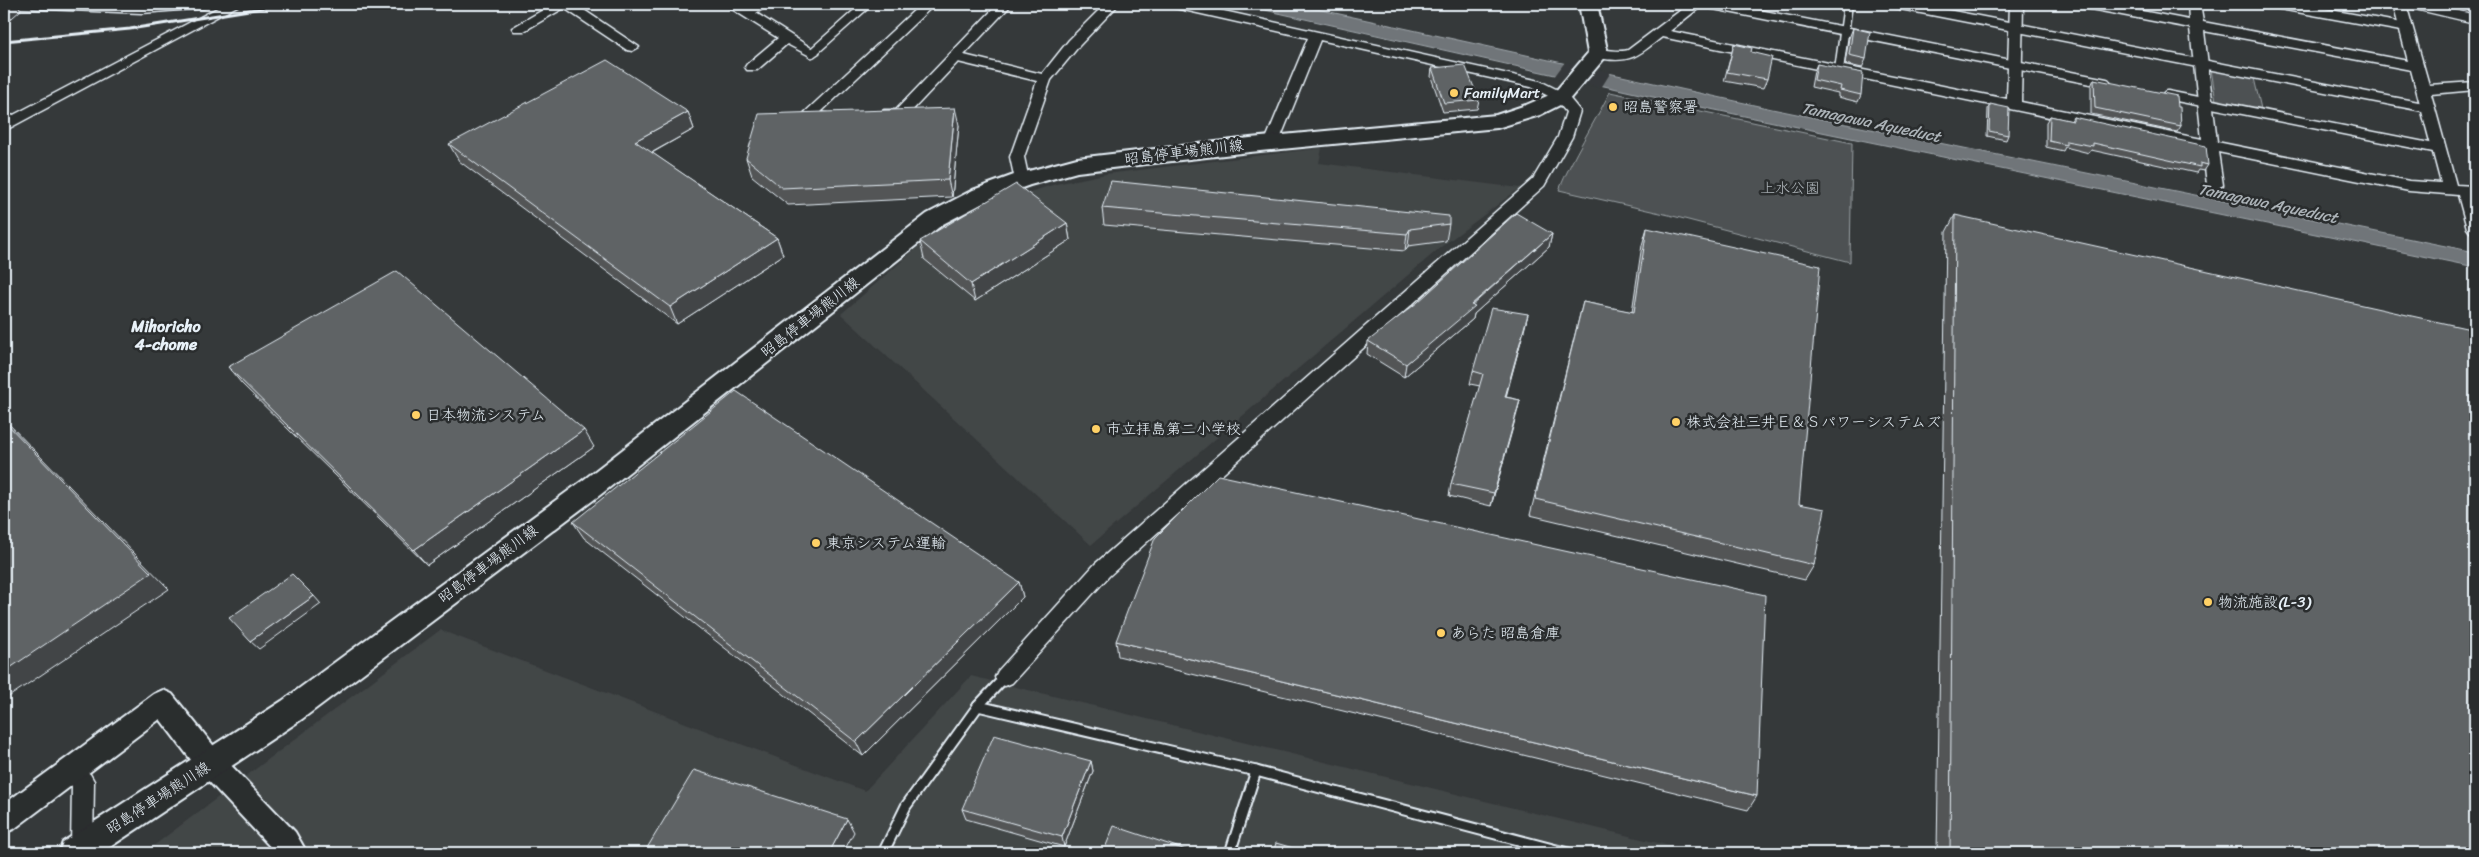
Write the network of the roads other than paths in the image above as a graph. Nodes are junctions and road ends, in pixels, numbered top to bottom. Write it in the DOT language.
graph roads {
  1 [pos="21,4"];
  2 [pos="204,4"];
  3 [pos="234,4"];
  4 [pos="564,4"];
  5 [pos="730,4"];
  6 [pos="764,4"];
  7 [pos="867,4"];
  8 [pos="928,4"];
  9 [pos="1005,4"];
  10 [pos="1112,4"];
  11 [pos="1175,4"];
  12 [pos="1588,4"];
  13 [pos="1696,4"];
  14 [pos="1709,4"];
  15 [pos="1848,4"];
  16 [pos="1896,4"];
  17 [pos="2017,4"];
  18 [pos="2085,4"];
  19 [pos="2194,4"];
  20 [pos="2275,4"];
  21 [pos="2400,4"];
  22 [pos="2411,4"];
  23 [pos="746,13"];
  24 [pos="2475,19"];
  25 [pos="2196,25"];
  26 [pos="2016,27"];
  27 [pos="519,28"];
  28 [pos="2407,28"];
  29 [pos="1843,30"];
  30 [pos="1660,33"];
  31 [pos="787,37"];
  32 [pos="1315,37"];
  33 [pos="632,47"];
  34 [pos="812,53"];
  35 [pos="953,57"];
  36 [pos="1593,60"];
  37 [pos="2201,63"];
  38 [pos="2015,65"];
  39 [pos="752,67"];
  40 [pos="2417,67"];
  41 [pos="1839,70"];
  42 [pos="1046,79"];
  43 [pos="2110,84"];
  44 [pos="2475,86"];
  45 [pos="2423,90"];
  46 [pos="1567,91"];
  47 [pos="2158,93"];
  48 [pos="2205,102"];
  49 [pos="2014,106"];
  50 [pos="2428,108"];
  51 [pos="872,115"];
  52 [pos="836,116"];
  53 [pos="4,126"];
  54 [pos="1271,144"];
  55 [pos="2210,146"];
  56 [pos="2439,149"];
  57 [pos="1022,180"];
  58 [pos="2215,186"];
  59 [pos="2463,191"];
  60 [pos="2475,228"];
  61 [pos="1005,677"];
  62 [pos="978,706"];
  63 [pos="211,764"];
  64 [pos="71,771"];
  65 [pos="1256,771"];
  66 [pos="4,820"];
  67 [pos="82,851"];
  68 [pos="293,853"];
  69 [pos="883,853"];
  70 [pos="1230,853"];
  71 [pos="1568,853"];
  1 -- 2 [label="street"];
  3 -- 53 [label="street"];
  4 -- 27 [label="street"];
  4 -- 33 [label="street"];
  5 -- 23 [label="street"];
  6 -- 23 [label="street"];
  7 -- 34 [label="lane"];
  8 -- 52 [label="street"];
  9 -- 35 [label="street"];
  10 -- 42 [label="street"];
  11 -- 32 [label="street"];
  12 -- 36 [label="main road"];
  13 -- 30 [label="street"];
  14 -- 29 [label="lane"];
  15 -- 29 [label="lane"];
  16 -- 26 [label="lane"];
  17 -- 26 [label="street"];
  18 -- 25 [label="street"];
  19 -- 25 [label="street"];
  20 -- 28 [label="lane"];
  21 -- 28 [label="street"];
  22 -- 24 [label="lane"];
  23 -- 31 [label="street"];
  25 -- 37 [label="street"];
  25 -- 40 [label="street"];
  26 -- 37 [label="lane"];
  26 -- 38 [label="street"];
  28 -- 40 [label="street"];
  29 -- 38 [label="lane"];
  29 -- 41 [label="lane"];
  30 -- 36 [label="street"];
  30 -- 41 [label="street"];
  31 -- 34 [label="street"];
  31 -- 39 [label="street"];
  32 -- 46 [label="street"];
  32 -- 54 [label="street"];
  35 -- 42 [label="street"];
  35 -- 51 [label="street"];
  36 -- 46 [label="main road, 昭島停車場熊川線"];
  37 -- 48 [label="street"];
  37 -- 50 [label="lane"];
  38 -- 43 [label="lane"];
  38 -- 49 [label="street"];
  40 -- 45 [label="street"];
  41 -- 49 [label="street"];
  42 -- 57 [label="street"];
  44 -- 45 [label="street"];
  45 -- 50 [label="street"];
  46 -- 54 [label="main road, 昭島停車場熊川線"];
  46 -- 61 [label="street"];
  47 -- 48 [label="lane"];
  48 -- 55 [label="street"];
  48 -- 56 [label="lane"];
  49 -- 55 [label="street"];
  50 -- 56 [label="street"];
  54 -- 57 [label="main road, 昭島停車場熊川線"];
  55 -- 58 [label="street"];
  55 -- 59 [label="street"];
  56 -- 59 [label="street"];
  57 -- 63 [label="main road, 昭島停車場熊川線"];
  59 -- 60 [label="street"];
  61 -- 62 [label="lane"];
  62 -- 65 [label="lane"];
  62 -- 69 [label="lane"];
  63 -- 64 [label="street"];
  63 -- 67 [label="main road, 昭島停車場熊川線"];
  63 -- 68 [label="street"];
  64 -- 66 [label="street"];
  64 -- 67 [label="street"];
  65 -- 70 [label="lane"];
  65 -- 71 [label="lane"];
}
